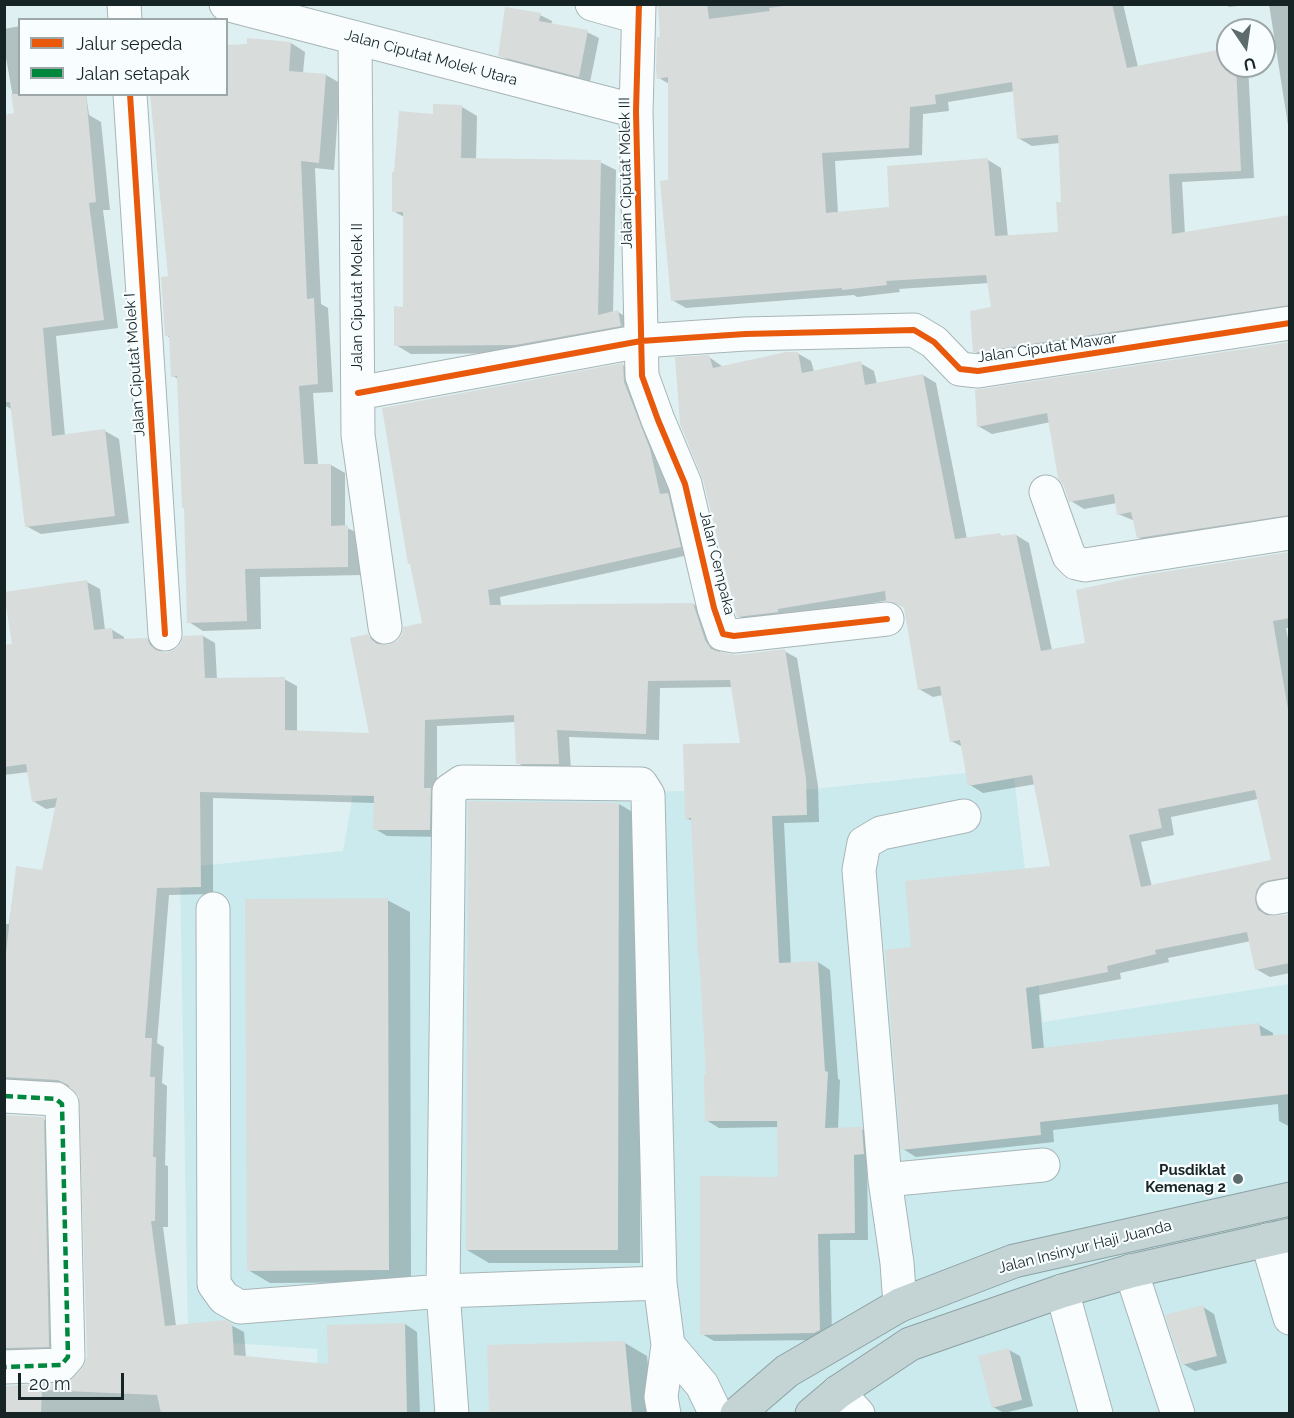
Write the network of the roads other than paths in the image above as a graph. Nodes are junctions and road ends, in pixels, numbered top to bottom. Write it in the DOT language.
graph roads {
  1 [pos="226,4"];
  2 [pos="592,4"];
  3 [pos="639,11"];
  4 [pos="355,38"];
  5 [pos="130,96"];
  6 [pos="636,111"];
  7 [pos="1290,323"];
  8 [pos="641,341"];
  9 [pos="357,393"];
  10 [pos="1046,492"];
  11 [pos="1290,533"];
  12 [pos="887,620"];
  13 [pos="385,627"];
  14 [pos="165,634"];
  15 [pos="964,816"];
  16 [pos="213,909"];
  17 [pos="4,1096"];
  18 [pos="1043,1165"];
  19 [pos="885,1180"];
  20 [pos="1290,1199"];
  21 [pos="1278,1238"];
  22 [pos="1131,1271"];
  23 [pos="660,1283"];
  24 [pos="443,1291"];
  25 [pos="1062,1291"];
  26 [pos="900,1305"];
  27 [pos="1290,1318"];
  28 [pos="668,1345"];
  29 [pos="4,1367"];
  30 [pos="848,1403"];
  31 [pos="452,1413"];
  32 [pos="664,1413"];
  33 [pos="716,1413"];
  34 [pos="737,1413"];
  35 [pos="812,1413"];
  36 [pos="1096,1413"];
  37 [pos="1178,1413"];
  1 -- 4 [label="street, Jalan Ciputat Molek Utara"];
  2 -- 3 [label="street"];
  3 -- 6 [label="street, Jalan Ciputat Molek III"];
  4 -- 6 [label="street, Jalan Ciputat Molek Utara"];
  4 -- 9 [label="street, Jalan Ciputat Molek II"];
  5 -- 14 [label="street, Jalan Ciputat Molek I"];
  6 -- 8 [label="street, Jalan Ciputat Molek III"];
  7 -- 8 [label="street, Jalan Ciputat Mawar"];
  8 -- 9 [label="street, Jalan Ciputat Mawar"];
  8 -- 12 [label="street, Jalan Cempaka"];
  9 -- 13 [label="street, Jalan Ciputat Molek II"];
  10 -- 11 [label="street"];
  15 -- 19 [label="street"];
  16 -- 24 [label="street"];
  17 -- 29 [label="street"];
  18 -- 19 [label="street"];
  19 -- 26 [label="street"];
  20 -- 26 [label="highway, Jalan Insinyur Haji Juanda"];
  21 -- 22 [label="highway"];
  21 -- 27 [label="street"];
  22 -- 25 [label="highway"];
  22 -- 37 [label="street"];
  23 -- 24 [label="street"];
  23 -- 24 [label="street"];
  23 -- 28 [label="street"];
  24 -- 31 [label="street"];
  25 -- 30 [label="highway"];
  25 -- 36 [label="street"];
  26 -- 34 [label="highway, Jalan Insinyur Haji Juanda"];
  28 -- 32 [label="street"];
  28 -- 33 [label="street"];
  30 -- 35 [label="highway"];
}
